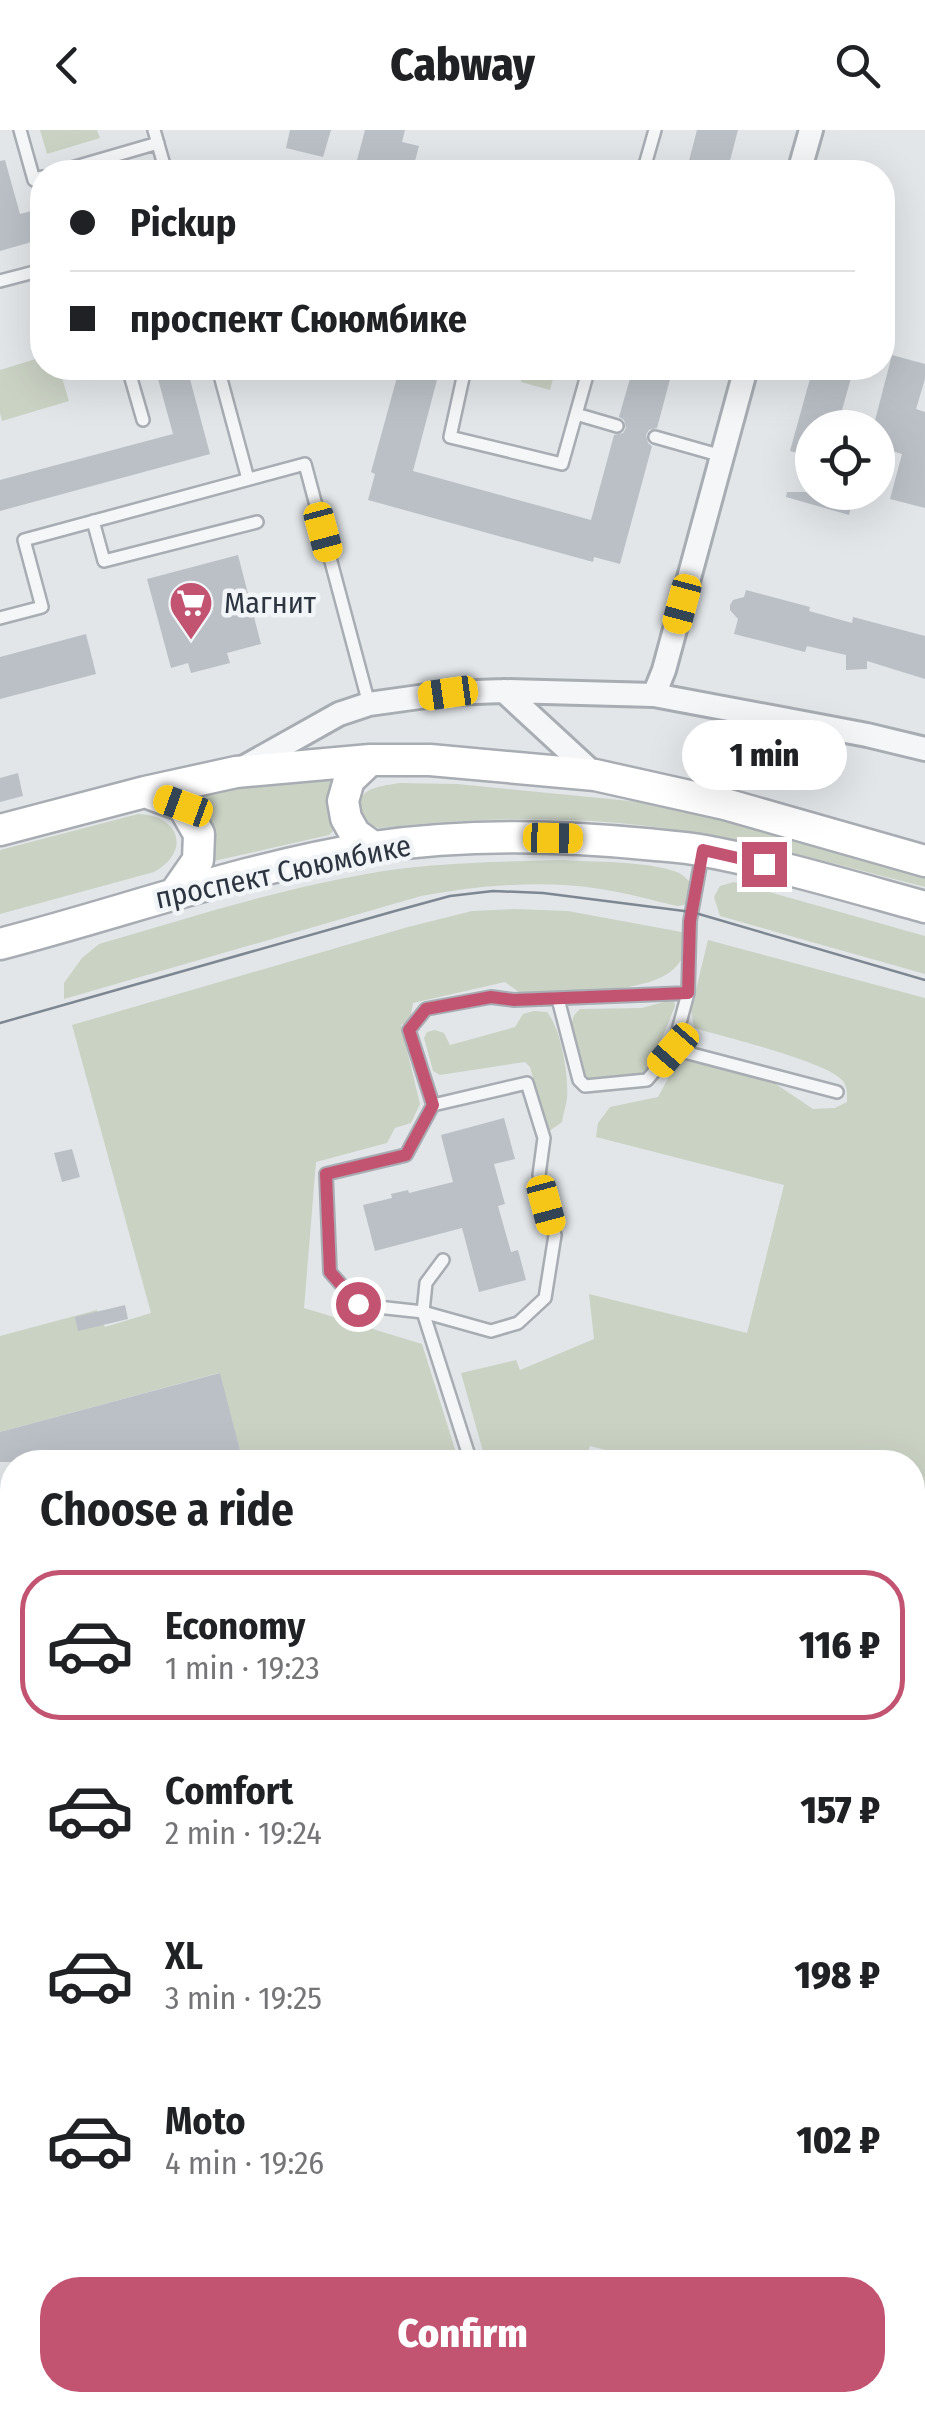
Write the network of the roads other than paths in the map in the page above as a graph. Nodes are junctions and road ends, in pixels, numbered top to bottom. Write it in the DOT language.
graph roads {
  1 [pos="20,130"];
  2 [pos="655,130"];
  3 [pos="810,130"];
  4 [pos="156,137"];
  5 [pos="92,160"];
  6 [pos="646,160"];
  7 [pos="802,160"];
  8 [pos="30,166"];
  9 [pos="30,273"];
  10 [pos="0,281"];
  11 [pos="131,380"];
  12 [pos="221,380"];
  13 [pos="463,380"];
  14 [pos="586,380"];
  15 [pos="743,380"];
  16 [pos="576,414"];
  17 [pos="142,420"];
  18 [pos="617,426"];
  19 [pos="654,436"];
  20 [pos="722,456"];
  21 [pos="248,479"];
  22 [pos="93,521"];
  23 [pos="256,522"];
  24 [pos="0,618"];
  25 [pos="504,691"];
  26 [pos="654,695"];
  27 [pos="369,704"];
  28 [pos="925,749"];
  29 [pos="370,760"];
  30 [pos="236,772"];
  31 [pos="595,775"];
  32 [pos="145,792"];
  33 [pos="0,830"];
  34 [pos="373,847"];
  35 [pos="703,850"];
  36 [pos="925,860"];
  37 [pos="175,893"];
  38 [pos="925,907"];
  39 [pos="0,944"];
  40 [pos="688,993"];
  41 [pos="558,998"];
  42 [pos="673,1050"];
  43 [pos="837,1092"];
  44 [pos="433,1105"];
  45 [pos="443,1260"];
  46 [pos="423,1312"];
  47 [pos="467,1450"];
  1 -- 8 [label="lane"];
  2 -- 6 [label="lane"];
  3 -- 7 [label="street"];
  4 -- 5 [label="lane"];
  9 -- 10 [label="lane"];
  11 -- 17 [label="lane"];
  12 -- 21 [label="lane"];
  13 -- 16 [label="lane"];
  14 -- 16 [label="lane"];
  15 -- 20 [label="street"];
  16 -- 18 [label="lane"];
  19 -- 20 [label="lane"];
  20 -- 26 [label="street"];
  21 -- 22 [label="lane"];
  21 -- 27 [label="lane"];
  22 -- 23 [label="lane"];
  22 -- 24 [label="lane"];
  25 -- 26 [label="street"];
  25 -- 27 [label="street"];
  25 -- 31 [label="street"];
  26 -- 28 [label="street"];
  27 -- 30 [label="street"];
  29 -- 30 [label="main road"];
  29 -- 31 [label="main road"];
  29 -- 34 [label="main road"];
  30 -- 32 [label="main road"];
  31 -- 36 [label="main road"];
  32 -- 33 [label="main road"];
  32 -- 37 [label="main road"];
  34 -- 35 [label="main road, проспект Сююмбике"];
  34 -- 37 [label="main road, проспект Сююмбике"];
  35 -- 38 [label="main road, проспект Сююмбике"];
  35 -- 40 [label="lane"];
  37 -- 39 [label="main road, проспект Сююмбике"];
  40 -- 41 [label="lane"];
  40 -- 42 [label="lane"];
  41 -- 42 [label="lane"];
  41 -- 44 [label="lane"];
  42 -- 43 [label="lane"];
  44 -- 46 [label="lane"];
  44 -- 46 [label="lane"];
  45 -- 46 [label="lane"];
  46 -- 47 [label="lane"];
}
